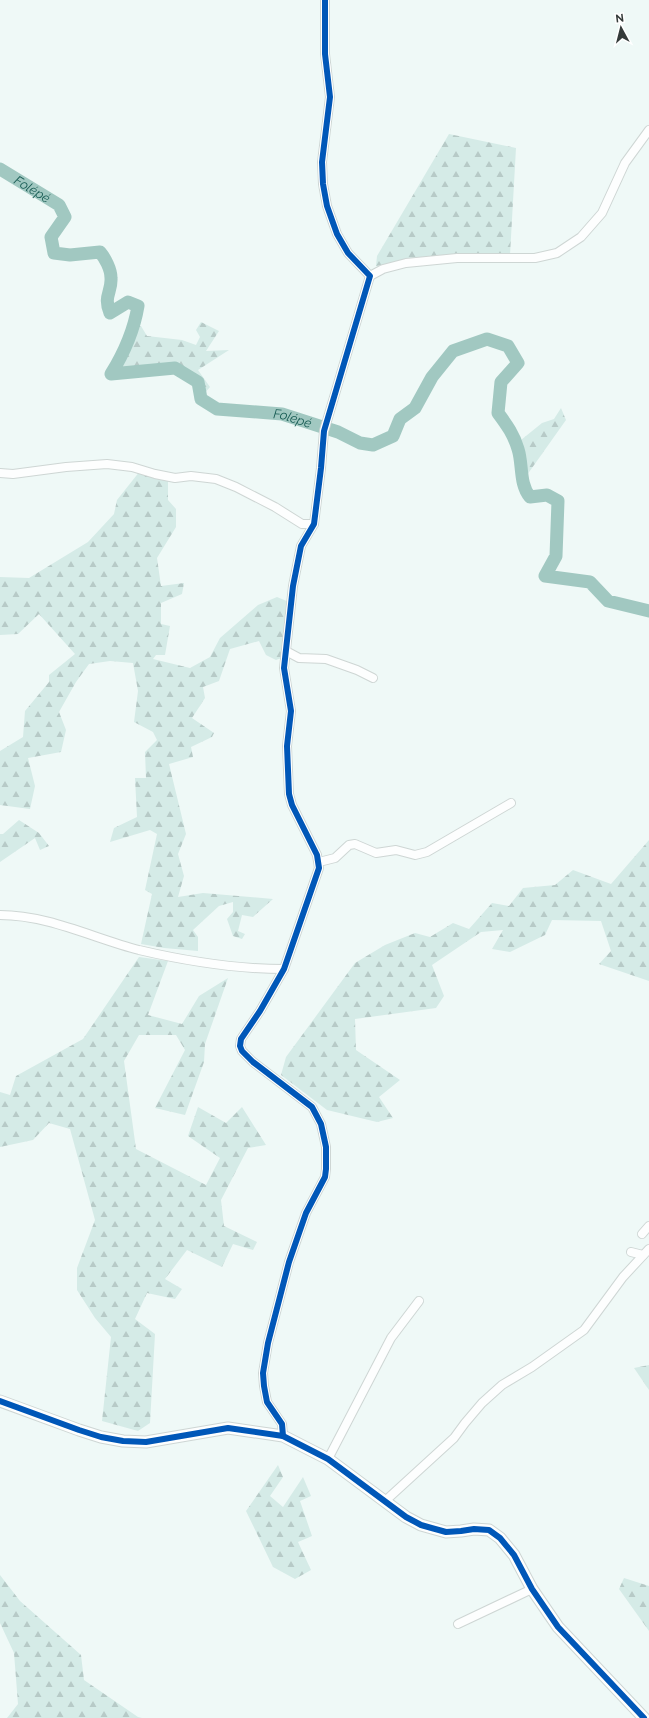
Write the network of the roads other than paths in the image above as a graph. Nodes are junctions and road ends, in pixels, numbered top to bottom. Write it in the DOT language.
graph roads {
  1 [pos="325,0"];
  2 [pos="649,130"];
  3 [pos="370,276"];
  4 [pos="0,473"];
  5 [pos="314,524"];
  6 [pos="286,651"];
  7 [pos="373,678"];
  8 [pos="511,803"];
  9 [pos="319,862"];
  10 [pos="0,915"];
  11 [pos="284,969"];
  12 [pos="649,1226"];
  13 [pos="642,1234"];
  14 [pos="631,1252"];
  15 [pos="646,1252"];
  16 [pos="419,1300"];
  17 [pos="0,1401"];
  18 [pos="283,1436"];
  19 [pos="328,1459"];
  20 [pos="384,1502"];
  21 [pos="532,1590"];
  22 [pos="458,1624"];
  23 [pos="644,1718"];
  1 -- 3 [label="street"];
  2 -- 3 [label="street"];
  3 -- 5 [label="street"];
  4 -- 5 [label="street"];
  5 -- 6 [label="street"];
  6 -- 7 [label="street"];
  6 -- 9 [label="street"];
  8 -- 9 [label="street"];
  9 -- 11 [label="street"];
  10 -- 11 [label="street"];
  11 -- 18 [label="street"];
  12 -- 13 [label="street"];
  14 -- 15 [label="street"];
  15 -- 20 [label="street"];
  16 -- 19 [label="street"];
  17 -- 18 [label="street"];
  18 -- 19 [label="street"];
  19 -- 20 [label="street"];
  20 -- 21 [label="street"];
  21 -- 22 [label="street"];
  21 -- 23 [label="street"];
}
